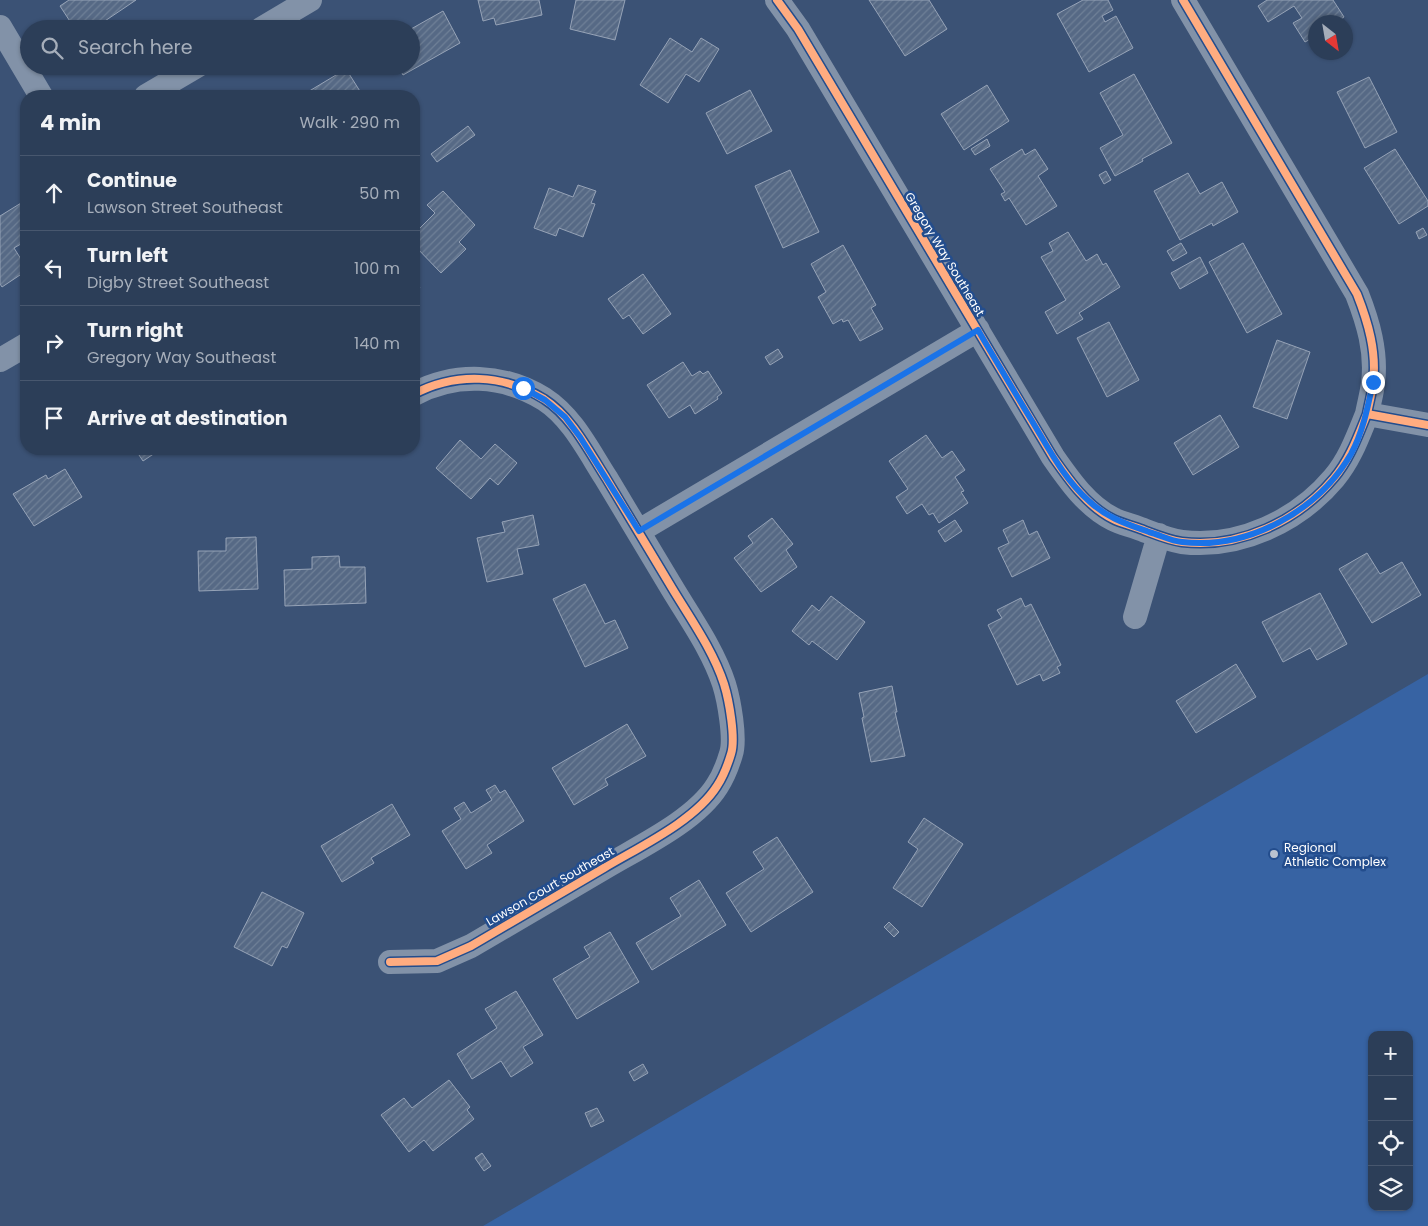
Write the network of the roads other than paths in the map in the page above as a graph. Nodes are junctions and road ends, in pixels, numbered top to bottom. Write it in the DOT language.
graph roads {
  1 [pos="310,0"];
  2 [pos="777,0"];
  3 [pos="1183,0"];
  4 [pos="276,20"];
  5 [pos="0,27"];
  6 [pos="20,61"];
  7 [pos="29,75"];
  8 [pos="182,75"];
  9 [pos="37,90"];
  10 [pos="156,90"];
  11 [pos="978,330"];
  12 [pos="20,348"];
  13 [pos="0,360"];
  14 [pos="420,392"];
  15 [pos="1367,414"];
  16 [pos="1428,425"];
  17 [pos="639,531"];
  18 [pos="1160,535"];
  19 [pos="1135,616"];
  20 [pos="390,962"];
  1 -- 4 [label="street"];
  2 -- 11 [label="street, Gregory Way Southeast"];
  3 -- 15 [label="street, Gregory Way Southeast"];
  5 -- 6 [label="street"];
  7 -- 9 [label="street"];
  8 -- 10 [label="street"];
  11 -- 17 [label="street"];
  11 -- 18 [label="street, Gregory Way Southeast"];
  12 -- 13 [label="street"];
  14 -- 17 [label="street"];
  15 -- 16 [label="street"];
  15 -- 18 [label="street, Gregory Way Southeast"];
  17 -- 20 [label="street, Lawson Court Southeast"];
  18 -- 19 [label="street"];
}
